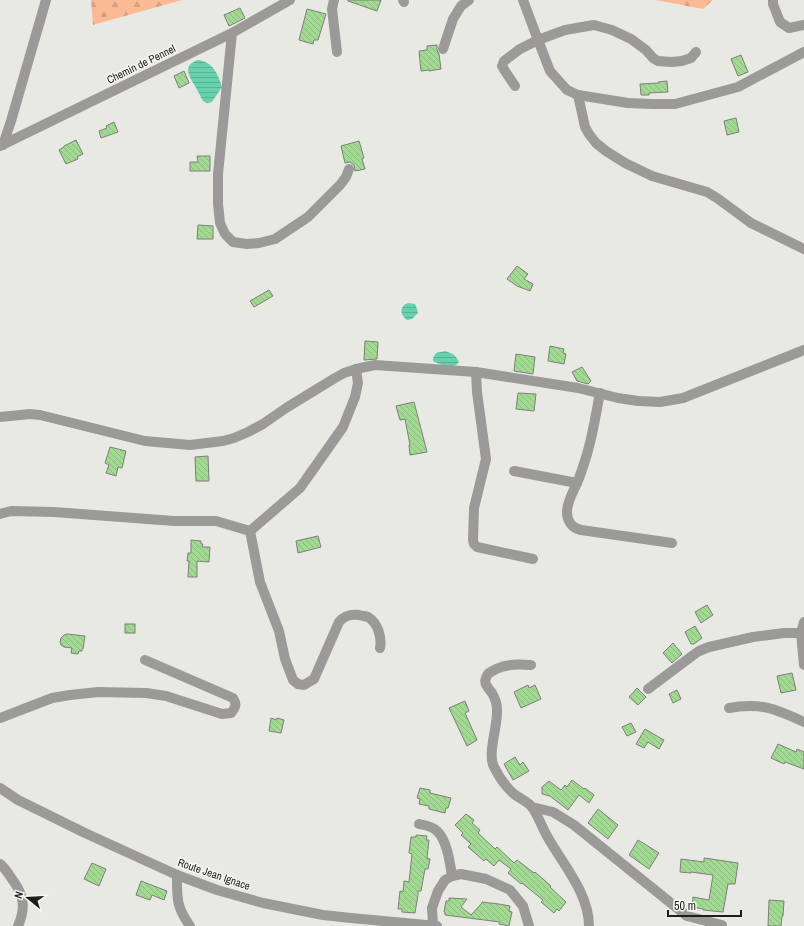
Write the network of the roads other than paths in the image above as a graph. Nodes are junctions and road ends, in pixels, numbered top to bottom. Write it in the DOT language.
graph roads {
  1 [pos="46,0"];
  2 [pos="290,0"];
  3 [pos="334,0"];
  4 [pos="469,0"];
  5 [pos="523,0"];
  6 [pos="773,0"];
  7 [pos="804,25"];
  8 [pos="232,33"];
  9 [pos="538,40"];
  10 [pos="443,49"];
  11 [pos="337,52"];
  12 [pos="696,52"];
  13 [pos="804,52"];
  14 [pos="515,86"];
  15 [pos="578,95"];
  16 [pos="2,145"];
  17 [pos="349,169"];
  18 [pos="804,250"];
  19 [pos="804,350"];
  20 [pos="356,369"];
  21 [pos="476,372"];
  22 [pos="600,393"];
  23 [pos="0,417"];
  24 [pos="514,471"];
  25 [pos="577,483"];
  26 [pos="0,514"];
  27 [pos="250,531"];
  28 [pos="672,543"];
  29 [pos="533,559"];
  30 [pos="804,622"];
  31 [pos="801,633"];
  32 [pos="380,648"];
  33 [pos="144,660"];
  34 [pos="531,665"];
  35 [pos="804,665"];
  36 [pos="648,689"];
  37 [pos="729,708"];
  38 [pos="0,718"];
  39 [pos="804,722"];
  40 [pos="0,788"];
  41 [pos="0,798"];
  42 [pos="18,800"];
  43 [pos="532,807"];
  44 [pos="419,824"];
  45 [pos="0,864"];
  46 [pos="177,875"];
  47 [pos="452,876"];
  48 [pos="386,924"];
  49 [pos="722,925"];
  50 [pos="18,926"];
  51 [pos="190,926"];
  52 [pos="435,926"];
  53 [pos="529,926"];
  54 [pos="589,926"];
  1 -- 16 [label="street"];
  2 -- 8 [label="street, Chemin de Pennel"];
  3 -- 11 [label="street"];
  4 -- 10 [label="street"];
  5 -- 9 [label="street"];
  6 -- 7 [label="street"];
  8 -- 16 [label="street, Chemin de Pennel"];
  8 -- 17 [label="street"];
  9 -- 12 [label="street"];
  9 -- 14 [label="street"];
  9 -- 15 [label="street"];
  13 -- 15 [label="street"];
  15 -- 18 [label="street"];
  19 -- 22 [label="street"];
  20 -- 21 [label="street"];
  20 -- 23 [label="street"];
  20 -- 27 [label="street"];
  21 -- 22 [label="street"];
  21 -- 29 [label="street"];
  22 -- 25 [label="street"];
  24 -- 25 [label="street"];
  25 -- 28 [label="street"];
  26 -- 27 [label="street"];
  27 -- 32 [label="street"];
  30 -- 31 [label="street"];
  31 -- 35 [label="street"];
  31 -- 36 [label="street"];
  33 -- 38 [label="street"];
  34 -- 43 [label="street"];
  37 -- 39 [label="street"];
  40 -- 42 [label="street, Route Jean Ignace"];
  41 -- 42 [label="street"];
  42 -- 46 [label="street, Route Jean Ignace"];
  43 -- 49 [label="street"];
  43 -- 54 [label="street"];
  44 -- 47 [label="street"];
  45 -- 50 [label="street"];
  46 -- 48 [label="street, Route Jean Ignace"];
  46 -- 51 [label="street"];
  47 -- 52 [label="street"];
  47 -- 53 [label="street"];
  48 -- 52 [label="street, Route Jean Ignace"];
}
